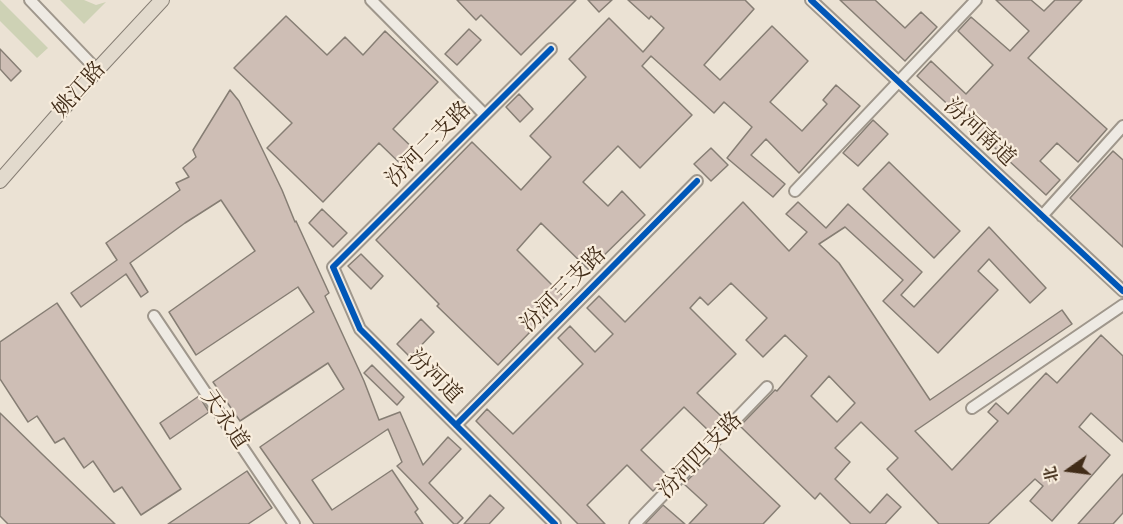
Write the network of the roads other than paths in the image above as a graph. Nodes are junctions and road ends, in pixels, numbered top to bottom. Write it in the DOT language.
graph roads {
  1 [pos="30,0"];
  2 [pos="162,0"];
  3 [pos="371,0"];
  4 [pos="811,0"];
  5 [pos="976,0"];
  6 [pos="551,49"];
  7 [pos="97,70"];
  8 [pos="899,82"];
  9 [pos="485,115"];
  10 [pos="1123,126"];
  11 [pos="0,181"];
  12 [pos="697,181"];
  13 [pos="795,191"];
  14 [pos="1042,216"];
  15 [pos="333,267"];
  16 [pos="1123,291"];
  17 [pos="1123,305"];
  18 [pos="154,316"];
  19 [pos="767,387"];
  20 [pos="972,408"];
  21 [pos="456,425"];
  22 [pos="294,524"];
  23 [pos="555,524"];
  24 [pos="635,524"];
  1 -- 7 [label="street"];
  2 -- 7 [label="main road, 姚江路"];
  3 -- 9 [label="street"];
  4 -- 8 [label="street, 汾河南道"];
  5 -- 8 [label="street"];
  6 -- 9 [label="street, 汾河二支路"];
  7 -- 11 [label="main road, 姚江路"];
  8 -- 13 [label="street"];
  8 -- 14 [label="street, 汾河南道"];
  9 -- 15 [label="street, 汾河二支路"];
  10 -- 14 [label="street"];
  12 -- 21 [label="street, 汾河三支路"];
  14 -- 16 [label="street, 汾河南道"];
  15 -- 21 [label="street, 汾河道"];
  17 -- 20 [label="street"];
  18 -- 22 [label="street, 天永道"];
  19 -- 24 [label="street, 汾河四支路"];
  21 -- 23 [label="street, 汾河道"];
}
